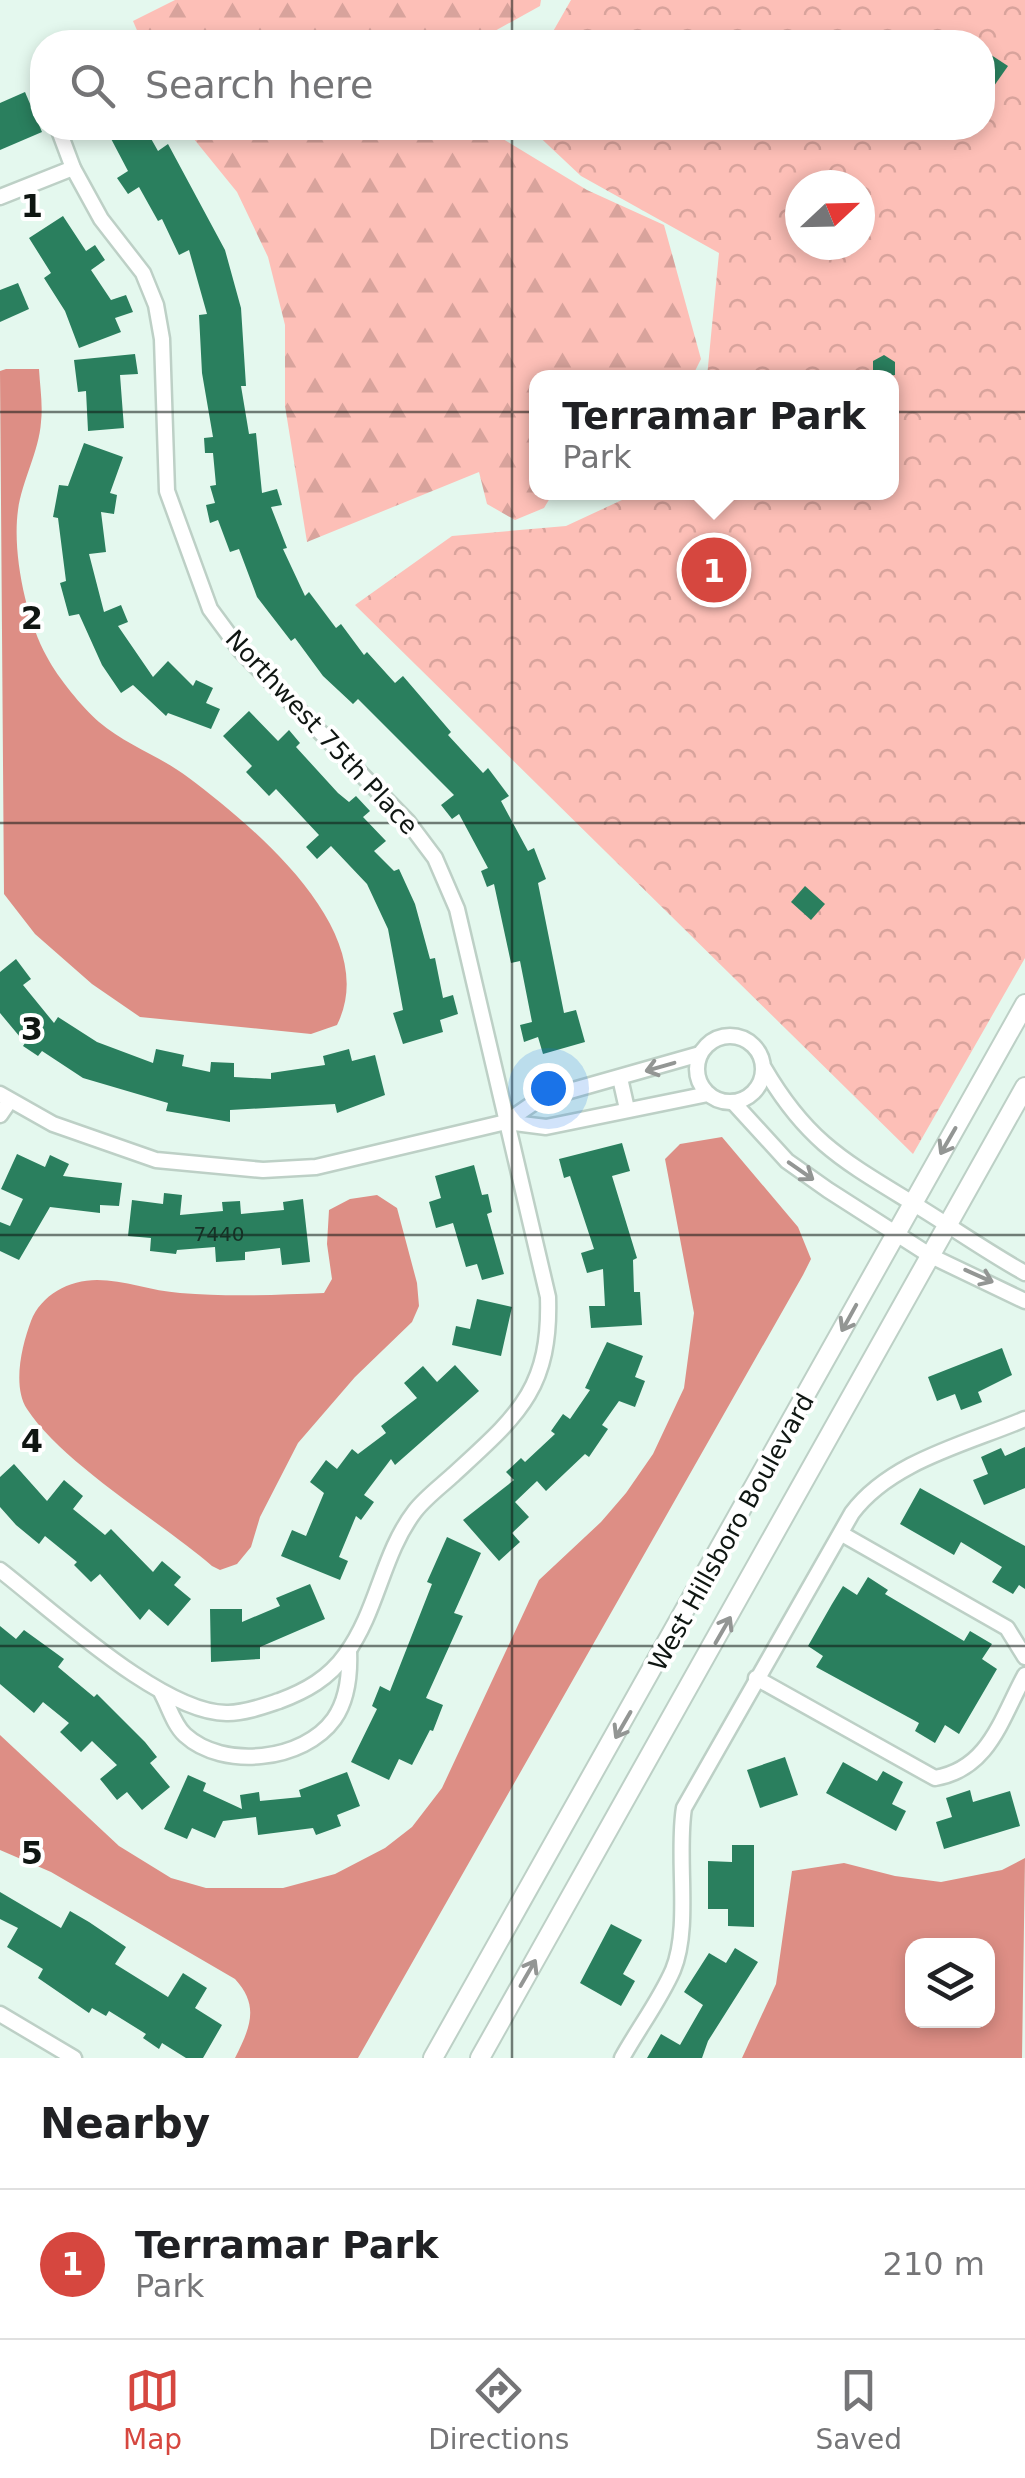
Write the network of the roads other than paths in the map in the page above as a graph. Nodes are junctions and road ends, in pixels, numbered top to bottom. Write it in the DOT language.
graph roads {
  1 [pos="62,140"];
  2 [pos="73,168"];
  3 [pos="0,197"];
  4 [pos="1025,1004"];
  5 [pos="700,1054"];
  6 [pos="764,1068"];
  7 [pos="620,1078"];
  8 [pos="1025,1087"];
  9 [pos="708,1094"];
  10 [pos="5,1098"];
  11 [pos="733,1102"];
  12 [pos="627,1110"];
  13 [pos="0,1115"];
  14 [pos="506,1122"];
  15 [pos="912,1203"];
  16 [pos="948,1226"];
  17 [pos="896,1233"];
  18 [pos="931,1256"];
  19 [pos="1025,1274"];
  20 [pos="1025,1301"];
  21 [pos="1025,1420"];
  22 [pos="842,1534"];
  23 [pos="0,1570"];
  24 [pos="349,1650"];
  25 [pos="1025,1657"];
  26 [pos="1025,1674"];
  27 [pos="756,1678"];
  28 [pos="162,1694"];
  29 [pos="0,2014"];
  30 [pos="74,2058"];
  31 [pos="433,2058"];
  32 [pos="480,2058"];
  33 [pos="622,2058"];
  1 -- 2 [label="street, Northwest 75th Place"];
  2 -- 3 [label="street"];
  2 -- 14 [label="street, Northwest 75th Place"];
  4 -- 15 [label="street, West Hillsboro Boulevard, one-way"];
  5 -- 6 [label="street"];
  5 -- 7 [label="street, one-way"];
  5 -- 9 [label="street"];
  6 -- 11 [label="street"];
  6 -- 15 [label="street"];
  7 -- 12 [label="street"];
  7 -- 14 [label="street"];
  8 -- 16 [label="street, West Hillsboro Boulevard"];
  9 -- 11 [label="street"];
  9 -- 12 [label="street"];
  10 -- 13 [label="street"];
  10 -- 14 [label="street"];
  11 -- 17 [label="street, one-way"];
  12 -- 14 [label="street"];
  14 -- 24 [label="street, Northwest 75th Place"];
  15 -- 16 [label="street"];
  15 -- 17 [label="street, West Hillsboro Boulevard"];
  16 -- 18 [label="street, West Hillsboro Boulevard"];
  16 -- 19 [label="street"];
  17 -- 18 [label="street"];
  17 -- 31 [label="street, West Hillsboro Boulevard, one-way"];
  18 -- 20 [label="street, one-way"];
  32 -- 18 [label="street, West Hillsboro Boulevard, one-way"];
  21 -- 22 [label="street"];
  22 -- 25 [label="street"];
  22 -- 27 [label="street"];
  23 -- 28 [label="street"];
  24 -- 28 [label="street"];
  24 -- 28 [label="street"];
  26 -- 27 [label="street"];
  27 -- 33 [label="street"];
  29 -- 30 [label="street"];
}
